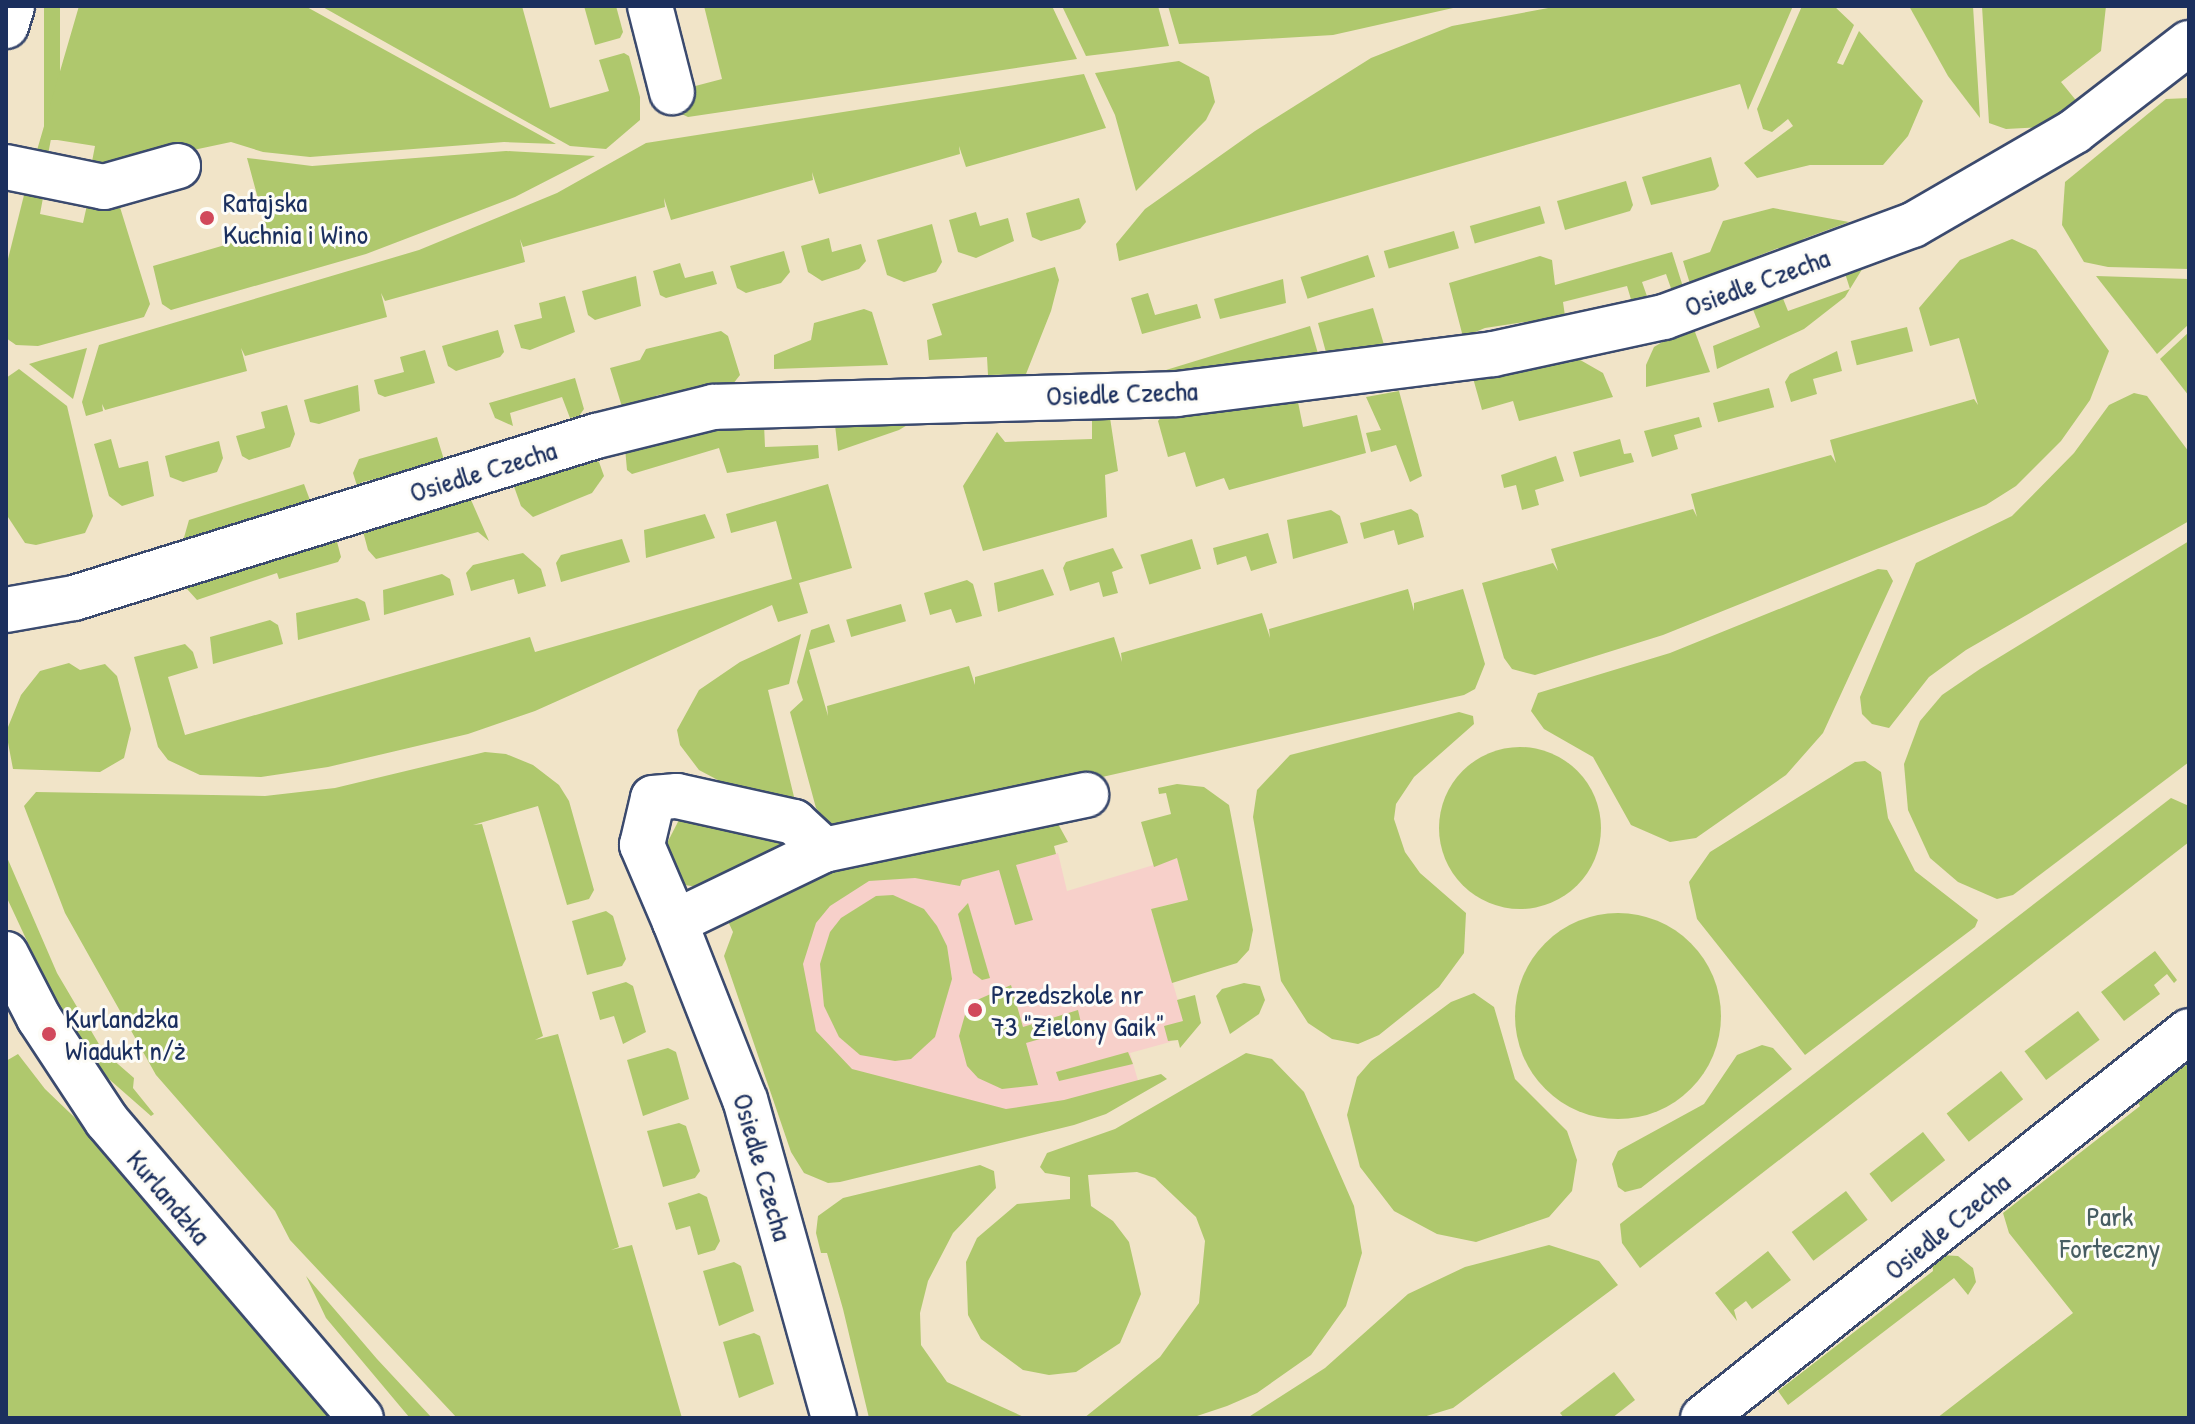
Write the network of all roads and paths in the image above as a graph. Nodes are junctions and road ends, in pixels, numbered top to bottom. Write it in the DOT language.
graph roads {
  1 [pos="12,6"];
  2 [pos="650,6"];
  3 [pos="6,26"];
  4 [pos="2189,43"];
  5 [pos="672,92"];
  6 [pos="178,166"];
  7 [pos="6,167"];
  8 [pos="6,610"];
  9 [pos="1086,795"];
  10 [pos="824,850"];
  11 [pos="675,922"];
  12 [pos="6,954"];
  13 [pos="2189,1031"];
  14 [pos="361,1418"];
  15 [pos="834,1418"];
  16 [pos="1703,1418"];
  1 -- 3 [label="street"];
  2 -- 5 [label="street"];
  4 -- 8 [label="street, Osiedle Czecha"];
  6 -- 7 [label="street"];
  9 -- 10 [label="street"];
  10 -- 11 [label="street"];
  10 -- 11 [label="street, Osiedle Czecha"];
  11 -- 15 [label="street, Osiedle Czecha"];
  12 -- 14 [label="street, Kurlandzka"];
  13 -- 16 [label="street, Osiedle Czecha"];
}
